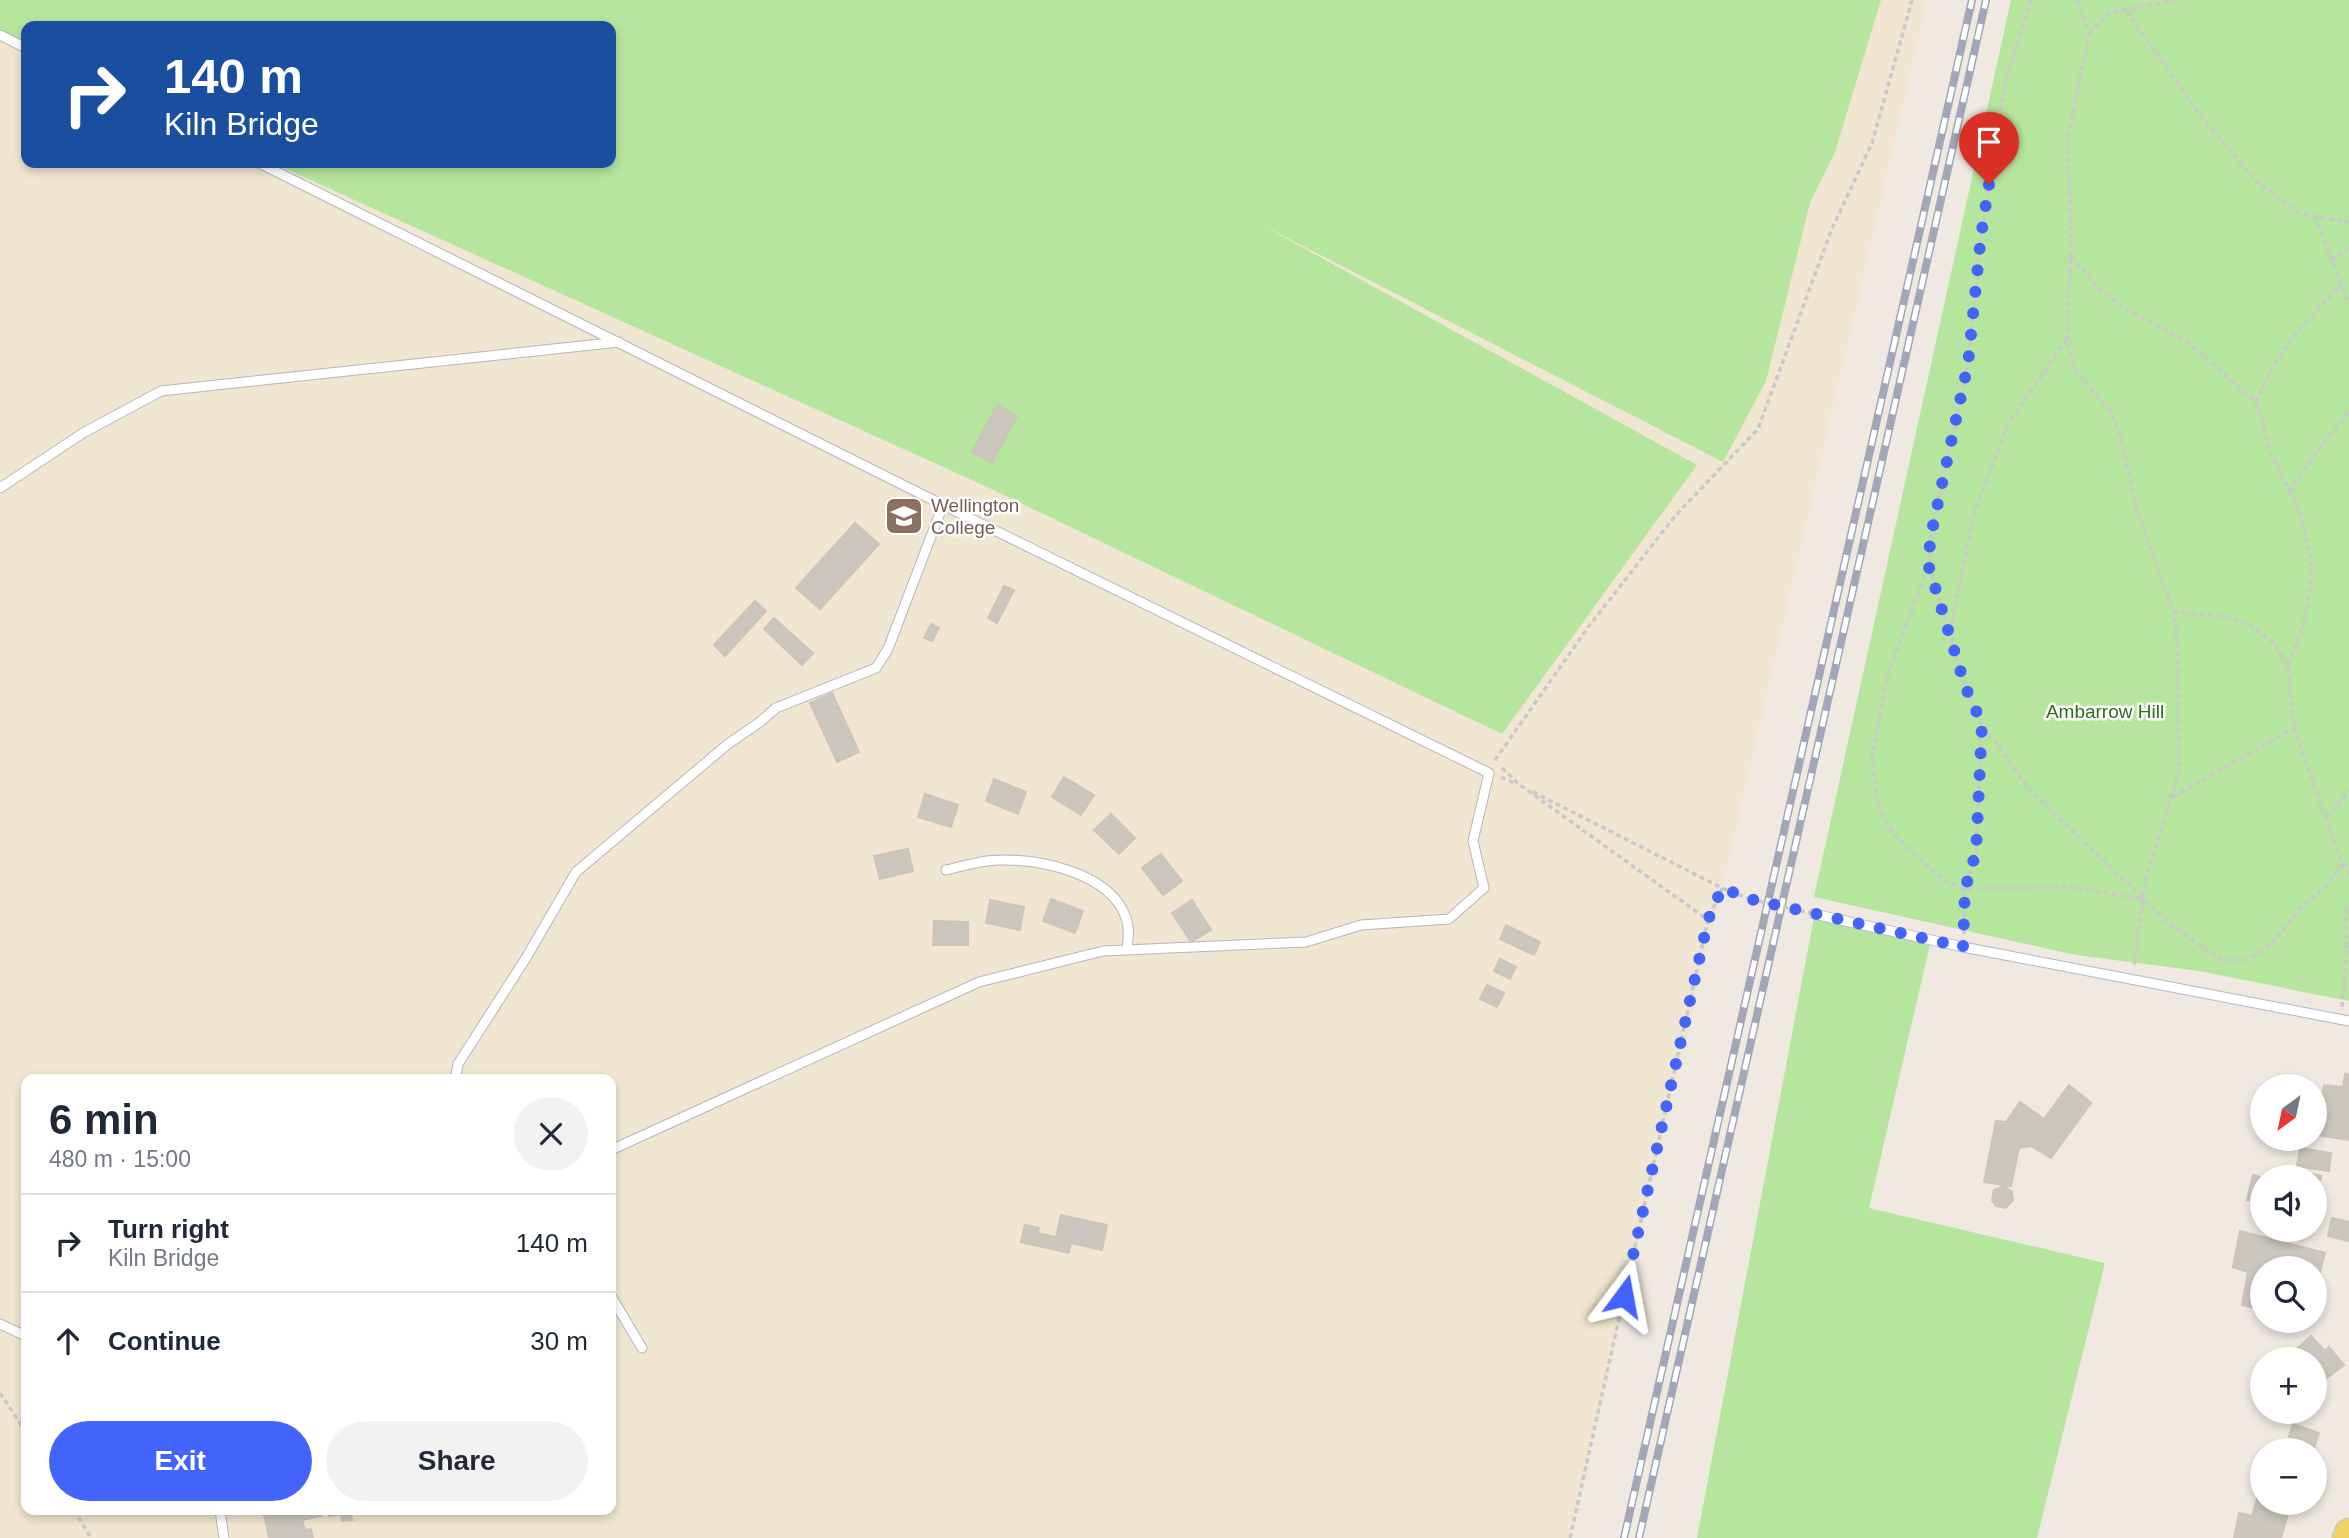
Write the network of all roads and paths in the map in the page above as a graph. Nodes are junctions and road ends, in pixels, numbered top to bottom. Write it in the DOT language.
graph roads {
  1 [pos="1912,0"];
  2 [pos="2031,0"];
  3 [pos="2077,0"];
  4 [pos="2176,0"];
  5 [pos="2127,10"];
  6 [pos="2089,34"];
  7 [pos="0,35"];
  8 [pos="21,46"];
  9 [pos="269,168"];
  10 [pos="2315,216"];
  11 [pos="2349,222"];
  12 [pos="2349,248"];
  13 [pos="2071,256"];
  14 [pos="2332,261"];
  15 [pos="2341,284"];
  16 [pos="2349,304"];
  17 [pos="2067,339"];
  18 [pos="621,342"];
  19 [pos="2256,402"];
  20 [pos="2349,413"];
  21 [pos="0,488"];
  22 [pos="2289,491"];
  23 [pos="943,505"];
  24 [pos="1928,564"];
  25 [pos="2174,612"];
  26 [pos="1949,633"];
  27 [pos="2287,667"];
  28 [pos="1982,724"];
  29 [pos="2294,728"];
  30 [pos="1489,773"];
  31 [pos="1520,785"];
  32 [pos="2349,791"];
  33 [pos="2171,798"];
  34 [pos="2326,818"];
  35 [pos="2343,862"];
  36 [pos="946,870"];
  37 [pos="2349,875"];
  38 [pos="1722,888"];
  39 [pos="1965,889"];
  40 [pos="2143,899"];
  41 [pos="2349,905"];
  42 [pos="1815,914"];
  43 [pos="1708,920"];
  44 [pos="1963,947"];
  45 [pos="1127,950"];
  46 [pos="2132,979"];
  47 [pos="2345,1020"];
  48 [pos="456,1074"];
  49 [pos="616,1148"];
  50 [pos="616,1304"];
  51 [pos="0,1324"];
  52 [pos="21,1334"];
  53 [pos="642,1348"];
  54 [pos="0,1393"];
  55 [pos="21,1424"];
  56 [pos="77,1515"];
  57 [pos="221,1515"];
  58 [pos="2349,1532"];
  59 [pos="91,1538"];
  60 [pos="224,1538"];
  61 [pos="1570,1538"];
  62 [pos="2347,1538"];
  1 -- 31 [label="path"];
  2 -- 24 [label="path"];
  3 -- 6 [label="path"];
  4 -- 5 [label="path"];
  5 -- 6 [label="path"];
  5 -- 10 [label="path"];
  6 -- 13 [label="path"];
  7 -- 8 [label="lane"];
  9 -- 18 [label="lane"];
  10 -- 11 [label="path"];
  10 -- 14 [label="path"];
  12 -- 14 [label="path"];
  13 -- 17 [label="path"];
  13 -- 19 [label="path"];
  14 -- 15 [label="path"];
  15 -- 16 [label="path"];
  15 -- 19 [label="path"];
  17 -- 25 [label="path"];
  17 -- 26 [label="path"];
  18 -- 21 [label="lane"];
  18 -- 23 [label="lane"];
  19 -- 22 [label="path"];
  20 -- 22 [label="path"];
  22 -- 27 [label="path"];
  23 -- 30 [label="lane"];
  23 -- 48 [label="lane"];
  24 -- 26 [label="path"];
  24 -- 39 [label="path"];
  25 -- 27 [label="path"];
  25 -- 33 [label="path"];
  26 -- 28 [label="path"];
  27 -- 29 [label="path"];
  28 -- 39 [label="path"];
  28 -- 40 [label="path"];
  29 -- 33 [label="path"];
  29 -- 34 [label="path"];
  30 -- 31 [label="path"];
  30 -- 45 [label="lane"];
  31 -- 38 [label="path"];
  31 -- 43 [label="path"];
  32 -- 34 [label="path"];
  33 -- 40 [label="path"];
  34 -- 35 [label="path"];
  35 -- 37 [label="path"];
  35 -- 40 [label="path"];
  36 -- 45 [label="lane"];
  38 -- 42 [label="path, bridge"];
  38 -- 43 [label="path"];
  39 -- 40 [label="path"];
  39 -- 44 [label="path"];
  40 -- 46 [label="path"];
  41 -- 47 [label="path"];
  42 -- 44 [label="lane"];
  43 -- 61 [label="path"];
  44 -- 46 [label="lane"];
  45 -- 49 [label="lane"];
  46 -- 47 [label="lane"];
  50 -- 53 [label="lane"];
  51 -- 52 [label="lane"];
  54 -- 55 [label="path"];
  56 -- 59 [label="path"];
  57 -- 60 [label="lane"];
  58 -- 62 [label="main road"];
}
